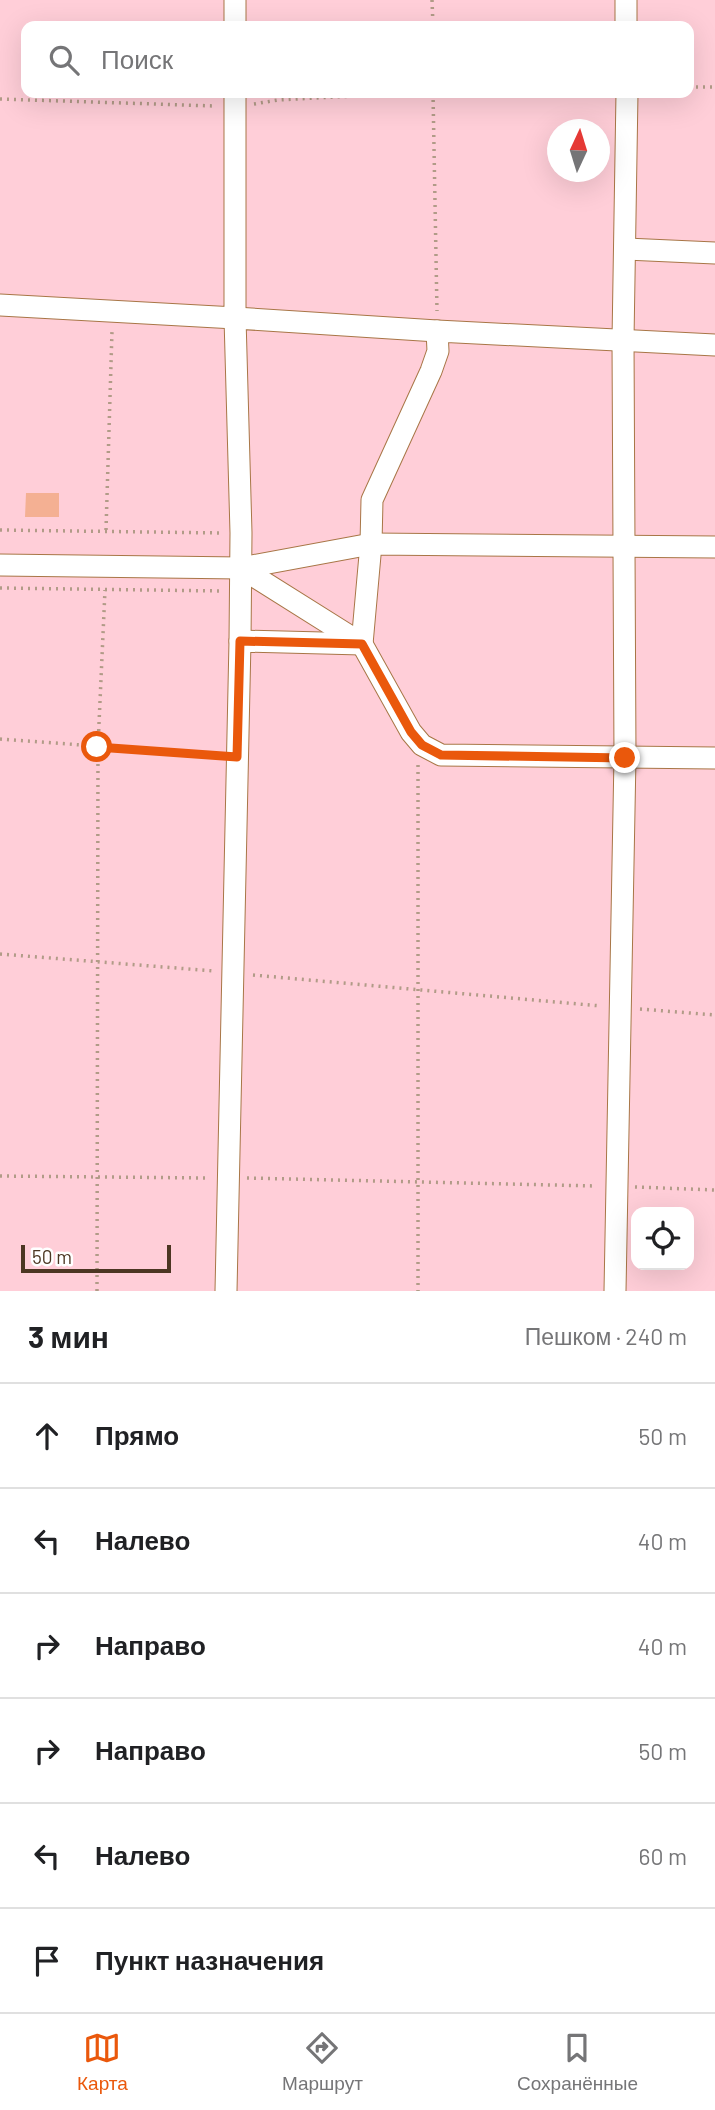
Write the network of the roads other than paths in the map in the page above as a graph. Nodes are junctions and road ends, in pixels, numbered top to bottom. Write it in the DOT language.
graph roads {
  1 [pos="235,0"];
  2 [pos="626,0"];
  3 [pos="235,21"];
  4 [pos="626,21"];
  5 [pos="627,98"];
  6 [pos="235,100"];
  7 [pos="626,249"];
  8 [pos="715,253"];
  9 [pos="0,305"];
  10 [pos="235,318"];
  11 [pos="437,331"];
  12 [pos="623,340"];
  13 [pos="715,345"];
  14 [pos="371,544"];
  15 [pos="624,547"];
  16 [pos="715,547"];
  17 [pos="0,565"];
  18 [pos="241,568"];
  19 [pos="240,641"];
  20 [pos="362,644"];
  21 [pos="625,758"];
  22 [pos="715,758"];
  23 [pos="226,1291"];
  24 [pos="615,1291"];
  1 -- 3 [label="lane"];
  2 -- 4 [label="lane"];
  5 -- 7 [label="lane"];
  6 -- 10 [label="lane"];
  7 -- 8 [label="lane"];
  7 -- 12 [label="lane"];
  9 -- 10 [label="lane"];
  10 -- 11 [label="lane"];
  10 -- 18 [label="lane"];
  11 -- 12 [label="lane"];
  11 -- 14 [label="lane"];
  12 -- 13 [label="lane"];
  12 -- 15 [label="lane"];
  14 -- 15 [label="lane"];
  14 -- 18 [label="lane"];
  14 -- 20 [label="lane"];
  15 -- 16 [label="lane"];
  15 -- 21 [label="lane"];
  17 -- 18 [label="lane"];
  18 -- 19 [label="lane"];
  18 -- 20 [label="lane"];
  19 -- 20 [label="lane"];
  19 -- 23 [label="lane"];
  20 -- 21 [label="lane"];
  21 -- 22 [label="lane"];
  21 -- 24 [label="lane"];
}
